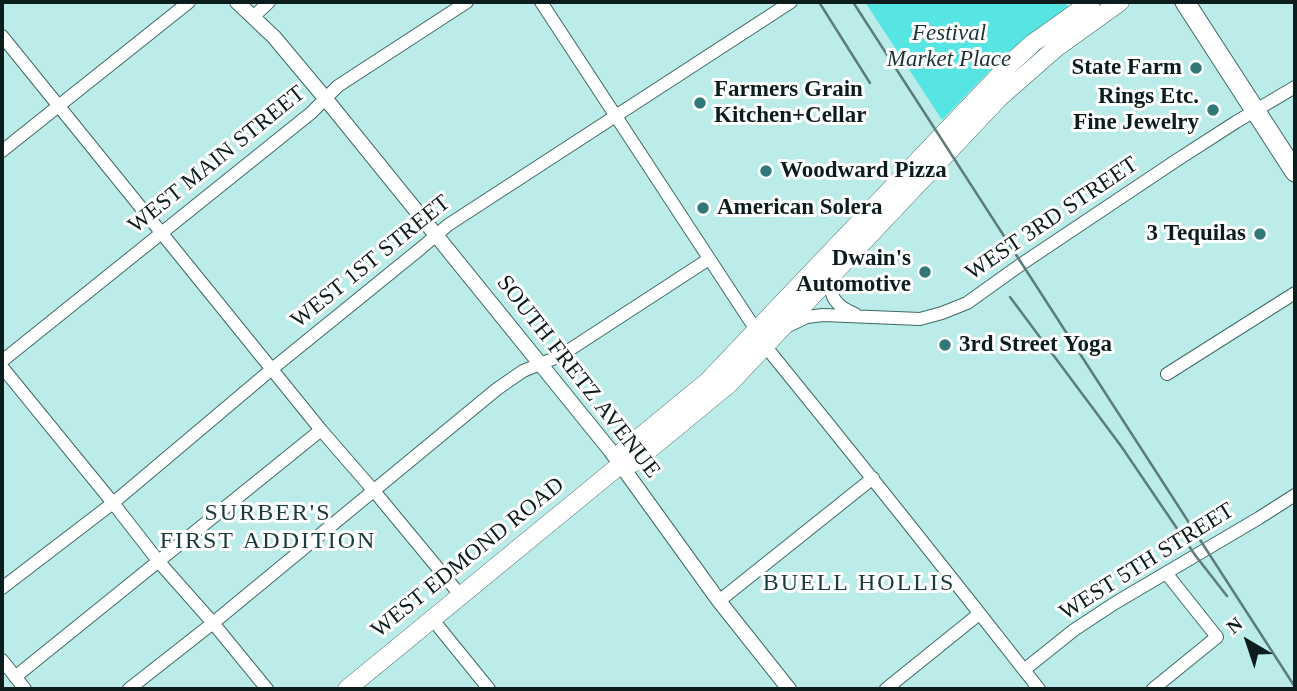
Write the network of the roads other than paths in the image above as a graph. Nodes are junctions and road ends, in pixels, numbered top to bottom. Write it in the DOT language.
graph roads {
  1 [pos="189,2"];
  2 [pos="237,2"];
  3 [pos="269,2"];
  4 [pos="467,2"];
  5 [pos="541,2"];
  6 [pos="791,2"];
  7 [pos="1091,2"];
  8 [pos="1120,2"];
  9 [pos="1185,2"];
  10 [pos="253,17"];
  11 [pos="2,36"];
  12 [pos="1295,87"];
  13 [pos="325,98"];
  14 [pos="58,106"];
  15 [pos="1256,111"];
  16 [pos="615,116"];
  17 [pos="2,151"];
  18 [pos="1295,172"];
  19 [pos="161,234"];
  20 [pos="436,236"];
  21 [pos="709,259"];
  22 [pos="832,276"];
  23 [pos="1295,293"];
  24 [pos="859,316"];
  25 [pos="756,330"];
  26 [pos="780,331"];
  27 [pos="766,347"];
  28 [pos="2,361"];
  29 [pos="540,364"];
  30 [pos="2,367"];
  31 [pos="272,369"];
  32 [pos="1167,374"];
  33 [pos="321,430"];
  34 [pos="620,465"];
  35 [pos="873,478"];
  36 [pos="374,491"];
  37 [pos="1295,495"];
  38 [pos="113,503"];
  39 [pos="159,562"];
  40 [pos="1166,573"];
  41 [pos="2,588"];
  42 [pos="461,596"];
  43 [pos="719,601"];
  44 [pos="979,614"];
  45 [pos="433,620"];
  46 [pos="213,623"];
  47 [pos="2,660"];
  48 [pos="1024,670"];
  49 [pos="15,677"];
  50 [pos="25,689"];
  51 [pos="129,689"];
  52 [pos="267,689"];
  53 [pos="347,689"];
  54 [pos="489,689"];
  55 [pos="789,689"];
  56 [pos="886,689"];
  57 [pos="1040,689"];
  58 [pos="1153,689"];
  1 -- 14 [label="street"];
  2 -- 10 [label="street, SOUTH FRETZ AVENUE"];
  3 -- 10 [label="street"];
  4 -- 13 [label="street, WEST MAIN STREET"];
  5 -- 16 [label="street"];
  6 -- 16 [label="street, WEST 1ST STREET"];
  7 -- 25 [label="main road, WEST EDMOND ROAD"];
  8 -- 22 [label="main road, WEST EDMOND ROAD"];
  9 -- 15 [label="main road"];
  10 -- 13 [label="street, SOUTH FRETZ AVENUE"];
  11 -- 14 [label="street"];
  12 -- 15 [label="street, WEST 3RD STREET"];
  13 -- 19 [label="street, WEST MAIN STREET"];
  13 -- 20 [label="street, SOUTH FRETZ AVENUE"];
  14 -- 17 [label="street"];
  14 -- 19 [label="street"];
  15 -- 18 [label="main road"];
  15 -- 24 [label="street, WEST 3RD STREET"];
  16 -- 20 [label="street, WEST 1ST STREET"];
  16 -- 21 [label="street"];
  19 -- 28 [label="street, WEST MAIN STREET"];
  19 -- 31 [label="street"];
  20 -- 29 [label="street, SOUTH FRETZ AVENUE"];
  20 -- 31 [label="street, WEST 1ST STREET"];
  21 -- 25 [label="street"];
  21 -- 29 [label="street"];
  22 -- 24 [label="street"];
  22 -- 26 [label="main road, WEST EDMOND ROAD"];
  23 -- 32 [label="street"];
  24 -- 26 [label="street, WEST 3RD STREET"];
  25 -- 34 [label="main road, WEST EDMOND ROAD"];
  26 -- 27 [label="main road, WEST EDMOND ROAD"];
  27 -- 34 [label="main road, WEST EDMOND ROAD"];
  27 -- 35 [label="street"];
  29 -- 34 [label="street, SOUTH FRETZ AVENUE"];
  29 -- 36 [label="street"];
  30 -- 38 [label="street"];
  31 -- 33 [label="street"];
  31 -- 38 [label="street, WEST 1ST STREET"];
  33 -- 36 [label="street"];
  33 -- 39 [label="street"];
  34 -- 42 [label="main road, WEST EDMOND ROAD"];
  34 -- 43 [label="street, SOUTH FRETZ AVENUE"];
  35 -- 43 [label="street"];
  35 -- 44 [label="street"];
  36 -- 42 [label="street"];
  36 -- 46 [label="street"];
  37 -- 40 [label="street, WEST 5TH STREET"];
  38 -- 39 [label="street"];
  38 -- 41 [label="street, WEST 1ST STREET"];
  39 -- 46 [label="street"];
  39 -- 49 [label="street"];
  40 -- 48 [label="street, WEST 5TH STREET"];
  40 -- 58 [label="street"];
  42 -- 45 [label="main road, WEST EDMOND ROAD"];
  43 -- 55 [label="street, SOUTH FRETZ AVENUE"];
  44 -- 48 [label="street"];
  44 -- 56 [label="street"];
  45 -- 53 [label="main road, WEST EDMOND ROAD"];
  45 -- 54 [label="street"];
  46 -- 51 [label="street"];
  46 -- 52 [label="street"];
  47 -- 49 [label="street"];
  48 -- 57 [label="street"];
  49 -- 50 [label="street"];
}
